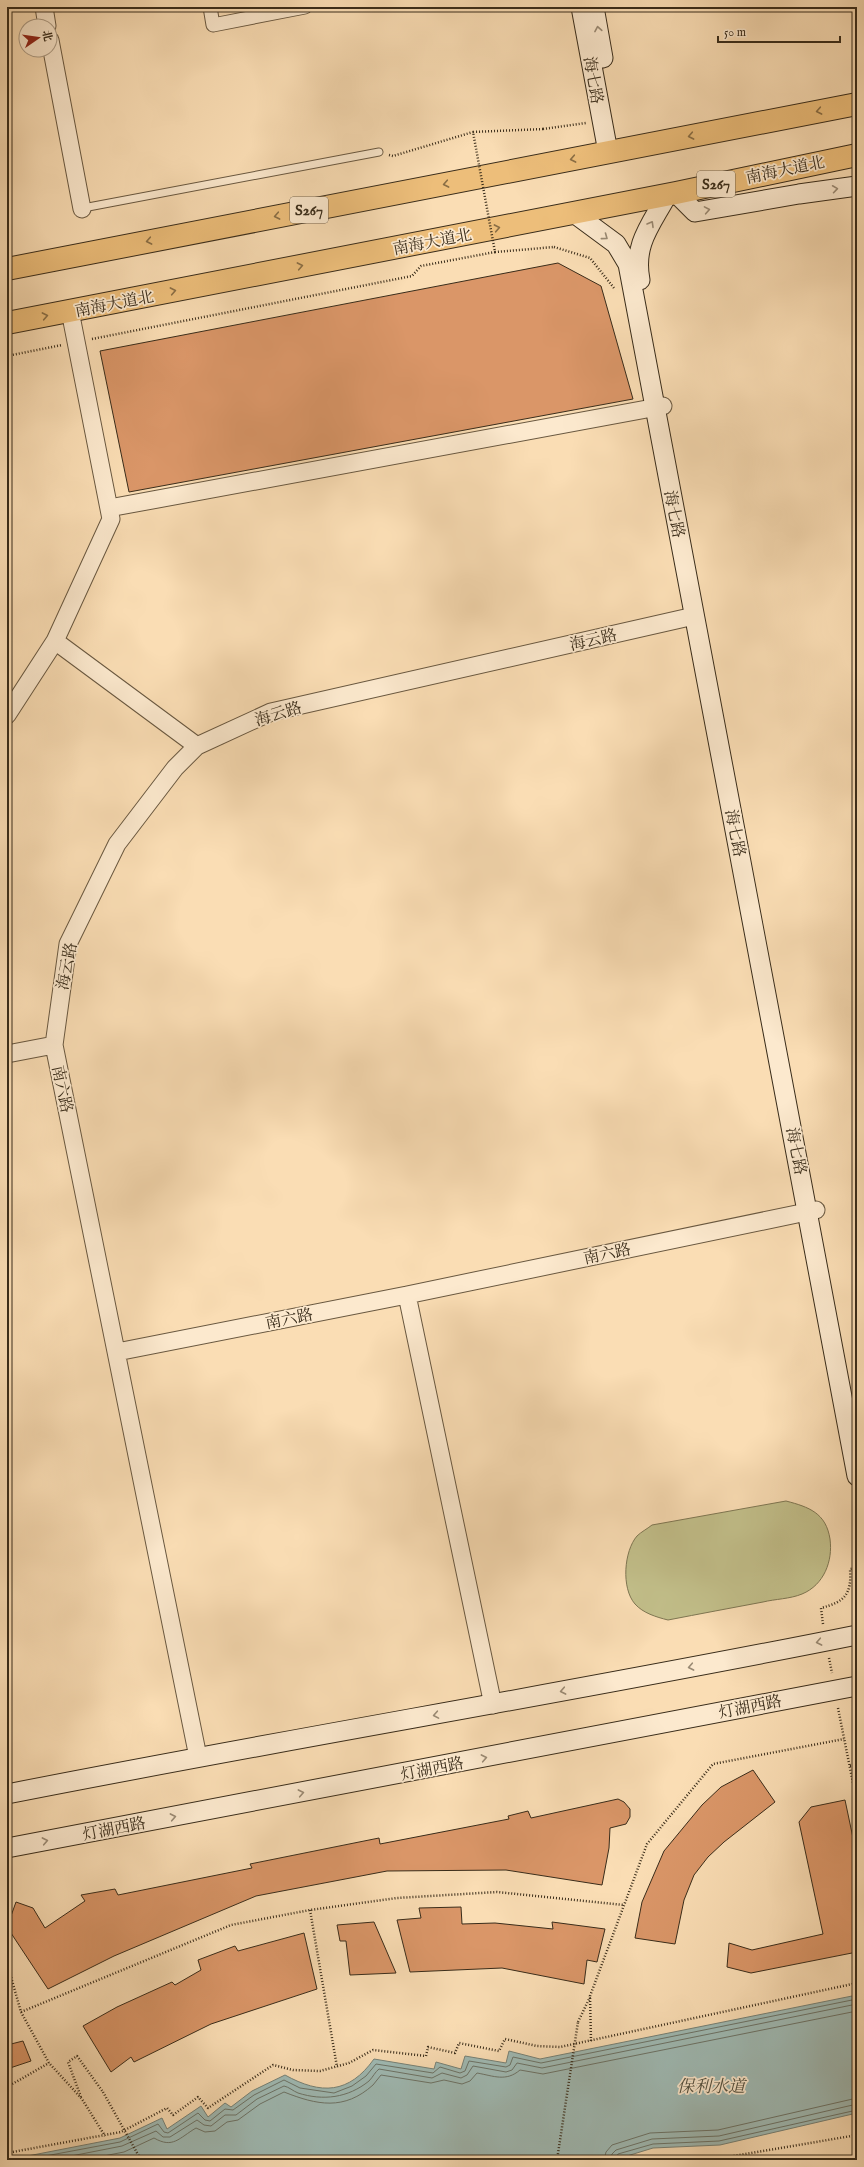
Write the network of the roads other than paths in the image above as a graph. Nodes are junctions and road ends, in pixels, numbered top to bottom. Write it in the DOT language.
graph roads {
  1 [pos="44,7"];
  2 [pos="210,7"];
  3 [pos="305,7"];
  4 [pos="581,7"];
  5 [pos="594,7"];
  6 [pos="46,18"];
  7 [pos="53,58"];
  8 [pos="857,104"];
  9 [pos="614,151"];
  10 [pos="379,152"];
  11 [pos="857,155"];
  12 [pos="857,186"];
  13 [pos="671,194"];
  14 [pos="82,208"];
  15 [pos="574,213"];
  16 [pos="7,269"];
  17 [pos="70,311"];
  18 [pos="7,323"];
  19 [pos="659,406"];
  20 [pos="109,508"];
  21 [pos="694,616"];
  22 [pos="55,641"];
  23 [pos="7,715"];
  24 [pos="197,746"];
  25 [pos="54,1044"];
  26 [pos="7,1054"];
  27 [pos="812,1211"];
  28 [pos="407,1295"];
  29 [pos="116,1352"];
  30 [pos="857,1429"];
  31 [pos="857,1476"];
  32 [pos="857,1635"];
  33 [pos="857,1686"];
  34 [pos="493,1705"];
  35 [pos="198,1757"];
  36 [pos="7,1794"];
  37 [pos="7,1848"];
  1 -- 6 [label="street"];
  2 -- 3 [label="street"];
  4 -- 9 [label="main road, 海七路"];
  9 -- 5 [label="main road, 海七路, one-way"];
  7 -- 14 [label="street"];
  8 -- 9 [label="highway, S267, one-way"];
  9 -- 16 [label="highway, S267, one-way"];
  10 -- 14 [label="lane"];
  11 -- 13 [label="highway, 南海大道北 / S267"];
  13 -- 12 [label="main road, one-way"];
  13 -- 15 [label="highway, 南海大道北 / S267"];
  19 -- 13 [label="main road, 海七路, one-way"];
  17 -- 15 [label="highway, 南海大道北 / S267, one-way"];
  15 -- 19 [label="main road, 海七路, one-way"];
  18 -- 17 [label="highway, 南海大道北 / S267, one-way"];
  17 -- 20 [label="street"];
  19 -- 20 [label="street"];
  19 -- 21 [label="main road, 海七路"];
  19 -- 27 [label="main road, 海七路"];
  20 -- 22 [label="street"];
  21 -- 24 [label="street, 海云路"];
  21 -- 27 [label="main road, 海七路"];
  22 -- 23 [label="street"];
  22 -- 24 [label="street"];
  24 -- 25 [label="street, 海云路"];
  25 -- 26 [label="street, 南六路"];
  25 -- 29 [label="street, 南六路"];
  27 -- 28 [label="street, 南六路"];
  27 -- 30 [label="main road, 海七路"];
  27 -- 31 [label="main road, 海七路"];
  28 -- 29 [label="street, 南六路"];
  28 -- 34 [label="street"];
  29 -- 35 [label="street"];
  32 -- 34 [label="main road, one-way"];
  37 -- 33 [label="main road, 灯湖西路, one-way"];
  34 -- 35 [label="main road, one-way"];
  35 -- 36 [label="main road"];
}
